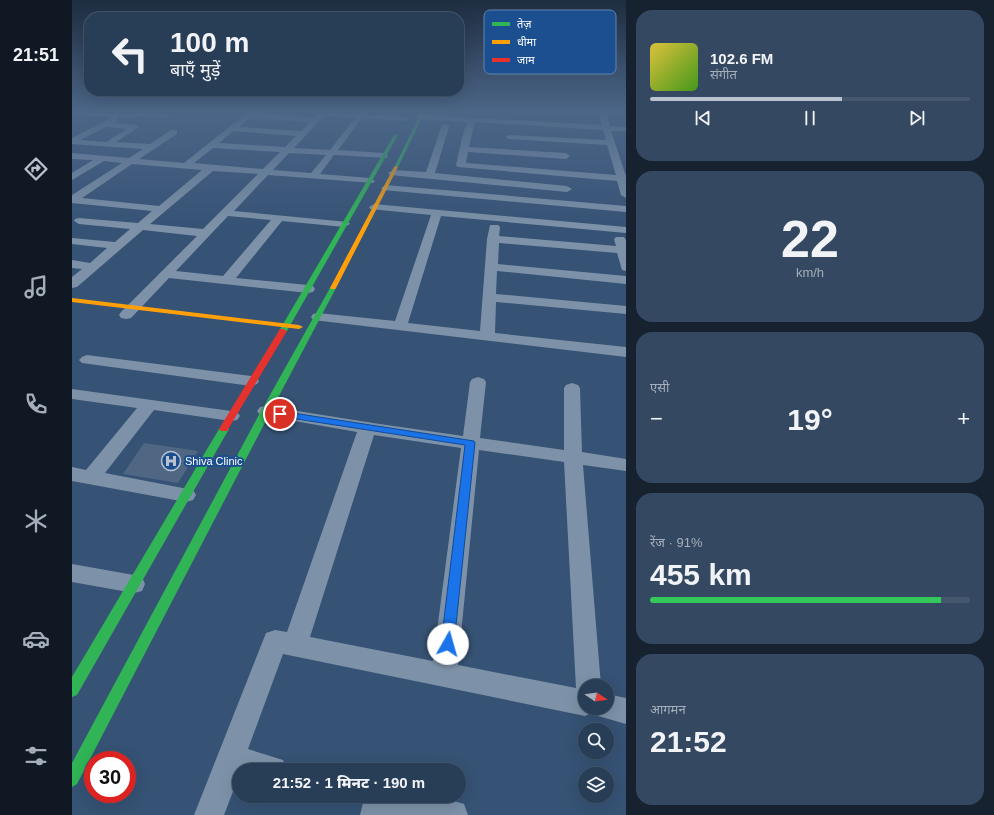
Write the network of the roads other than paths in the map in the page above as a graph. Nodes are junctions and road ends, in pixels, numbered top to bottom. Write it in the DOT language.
graph roads {
  1 [pos="147,150"];
  2 [pos="206,150"];
  3 [pos="288,150"];
  4 [pos="334,150"];
  5 [pos="388,150"];
  6 [pos="404,150"];
  7 [pos="437,150"];
  8 [pos="465,150"];
  9 [pos="518,150"];
  10 [pos="566,150"];
  11 [pos="614,150"];
  12 [pos="332,153"];
  13 [pos="72,156"];
  14 [pos="384,156"];
  15 [pos="566,156"];
  16 [pos="102,159"];
  17 [pos="131,161"];
  18 [pos="185,166"];
  19 [pos="484,166"];
  20 [pos="622,166"];
  21 [pos="210,168"];
  22 [pos="267,172"];
  23 [pos="393,173"];
  24 [pos="567,174"];
  25 [pos="314,176"];
  26 [pos="430,176"];
  27 [pos="72,177"];
  28 [pos="623,179"];
  29 [pos="479,180"];
  30 [pos="370,181"];
  31 [pos="386,188"];
  32 [pos="567,189"];
  33 [pos="626,195"];
  34 [pos="72,200"];
  35 [pos="566,204"];
  36 [pos="374,206"];
  37 [pos="160,209"];
  38 [pos="626,209"];
  39 [pos="437,212"];
  40 [pos="226,213"];
  41 [pos="279,218"];
  42 [pos="495,218"];
  43 [pos="79,221"];
  44 [pos="344,224"];
  45 [pos="138,227"];
  46 [pos="622,230"];
  47 [pos="206,234"];
  48 [pos="493,239"];
  49 [pos="72,241"];
  50 [pos="117,246"];
  51 [pos="622,250"];
  52 [pos="72,264"];
  53 [pos="93,267"];
  54 [pos="491,267"];
  55 [pos="626,268"];
  56 [pos="165,274"];
  57 [pos="226,280"];
  58 [pos="626,280"];
  59 [pos="72,284"];
  60 [pos="308,289"];
  61 [pos="489,297"];
  62 [pos="72,300"];
  63 [pos="72,308"];
  64 [pos="626,310"];
  65 [pos="130,311"];
  66 [pos="312,327"];
  67 [pos="400,327"];
  68 [pos="284,330"];
  69 [pos="487,337"];
  70 [pos="626,352"];
  71 [pos="87,360"];
  72 [pos="251,381"];
  73 [pos="478,382"];
  74 [pos="572,388"];
  75 [pos="72,394"];
  76 [pos="149,405"];
  77 [pos="266,411"];
  78 [pos="231,416"];
  79 [pos="367,428"];
  80 [pos="470,443"];
  81 [pos="572,458"];
  82 [pos="626,465"];
  83 [pos="72,474"];
  84 [pos="91,477"];
  85 [pos="186,495"];
  86 [pos="72,573"];
  87 [pos="134,584"];
  88 [pos="295,645"];
  89 [pos="444,675"];
  90 [pos="588,679"];
  91 [pos="72,690"];
  92 [pos="578,702"];
  93 [pos="614,708"];
  94 [pos="626,711"];
  95 [pos="230,759"];
  96 [pos="246,763"];
  97 [pos="72,779"];
  98 [pos="377,803"];
  99 [pos="406,803"];
  100 [pos="209,815"];
  101 [pos="375,815"];
  102 [pos="453,815"];
  1 -- 17 [label="street"];
  2 -- 18 [label="street"];
  3 -- 12 [label="street"];
  3 -- 22 [label="street"];
  4 -- 12 [label="street"];
  5 -- 14 [label="street"];
  6 -- 23 [label="street"];
  7 -- 26 [label="street"];
  8 -- 19 [label="street"];
  9 -- 15 [label="street"];
  10 -- 15 [label="street"];
  11 -- 20 [label="street"];
  12 -- 14 [label="street"];
  12 -- 25 [label="street"];
  13 -- 16 [label="street"];
  14 -- 30 [label="street"];
  15 -- 24 [label="street"];
  16 -- 17 [label="street"];
  16 -- 27 [label="street"];
  17 -- 18 [label="street"];
  17 -- 34 [label="street"];
  18 -- 21 [label="street"];
  19 -- 24 [label="street"];
  19 -- 29 [label="street"];
  20 -- 28 [label="street"];
  21 -- 22 [label="street"];
  21 -- 37 [label="street"];
  22 -- 25 [label="street"];
  22 -- 40 [label="street"];
  23 -- 26 [label="street"];
  23 -- 31 [label="street"];
  24 -- 28 [label="street"];
  24 -- 32 [label="street"];
  25 -- 30 [label="street"];
  26 -- 29 [label="street"];
  28 -- 33 [label="street"];
  29 -- 32 [label="street"];
  30 -- 44 [label="street"];
  31 -- 35 [label="street"];
  31 -- 36 [label="street"];
  32 -- 35 [label="street"];
  34 -- 37 [label="street"];
  35 -- 38 [label="street"];
  36 -- 39 [label="street"];
  36 -- 66 [label="street"];
  37 -- 45 [label="street"];
  39 -- 42 [label="street"];
  39 -- 67 [label="street"];
  40 -- 41 [label="street"];
  40 -- 47 [label="street"];
  41 -- 44 [label="street"];
  41 -- 57 [label="street"];
  42 -- 46 [label="street"];
  42 -- 48 [label="street"];
  43 -- 45 [label="street"];
  44 -- 60 [label="street"];
  45 -- 47 [label="street"];
  45 -- 50 [label="street"];
  46 -- 51 [label="street"];
  47 -- 56 [label="street"];
  48 -- 51 [label="street"];
  48 -- 54 [label="street"];
  49 -- 50 [label="street"];
  50 -- 53 [label="street"];
  51 -- 55 [label="street"];
  52 -- 53 [label="street"];
  53 -- 59 [label="street"];
  54 -- 58 [label="street"];
  54 -- 61 [label="street"];
  56 -- 57 [label="street"];
  56 -- 65 [label="street"];
  57 -- 60 [label="street"];
  60 -- 68 [label="street"];
  61 -- 64 [label="street"];
  61 -- 69 [label="street"];
  62 -- 65 [label="street"];
  63 -- 65 [label="street"];
  65 -- 68 [label="street"];
  66 -- 67 [label="street"];
  66 -- 68 [label="street"];
  66 -- 77 [label="street"];
  67 -- 69 [label="street"];
  68 -- 72 [label="street"];
  69 -- 70 [label="street"];
  71 -- 72 [label="street"];
  72 -- 78 [label="street"];
  73 -- 80 [label="street"];
  74 -- 81 [label="street"];
  75 -- 76 [label="street"];
  76 -- 78 [label="street"];
  76 -- 84 [label="street"];
  77 -- 79 [label="street"];
  77 -- 97 [label="street"];
  78 -- 85 [label="street"];
  79 -- 80 [label="street"];
  79 -- 88 [label="street"];
  80 -- 81 [label="street"];
  80 -- 89 [label="street"];
  81 -- 82 [label="street"];
  81 -- 90 [label="street"];
  83 -- 84 [label="street"];
  84 -- 85 [label="street"];
  85 -- 87 [label="street"];
  86 -- 87 [label="street"];
  87 -- 91 [label="street"];
  88 -- 89 [label="street"];
  88 -- 95 [label="street"];
  89 -- 92 [label="street"];
  93 -- 94 [label="street"];
  95 -- 96 [label="street"];
  95 -- 100 [label="street"];
  98 -- 101 [label="street"];
  99 -- 102 [label="street"];
}
